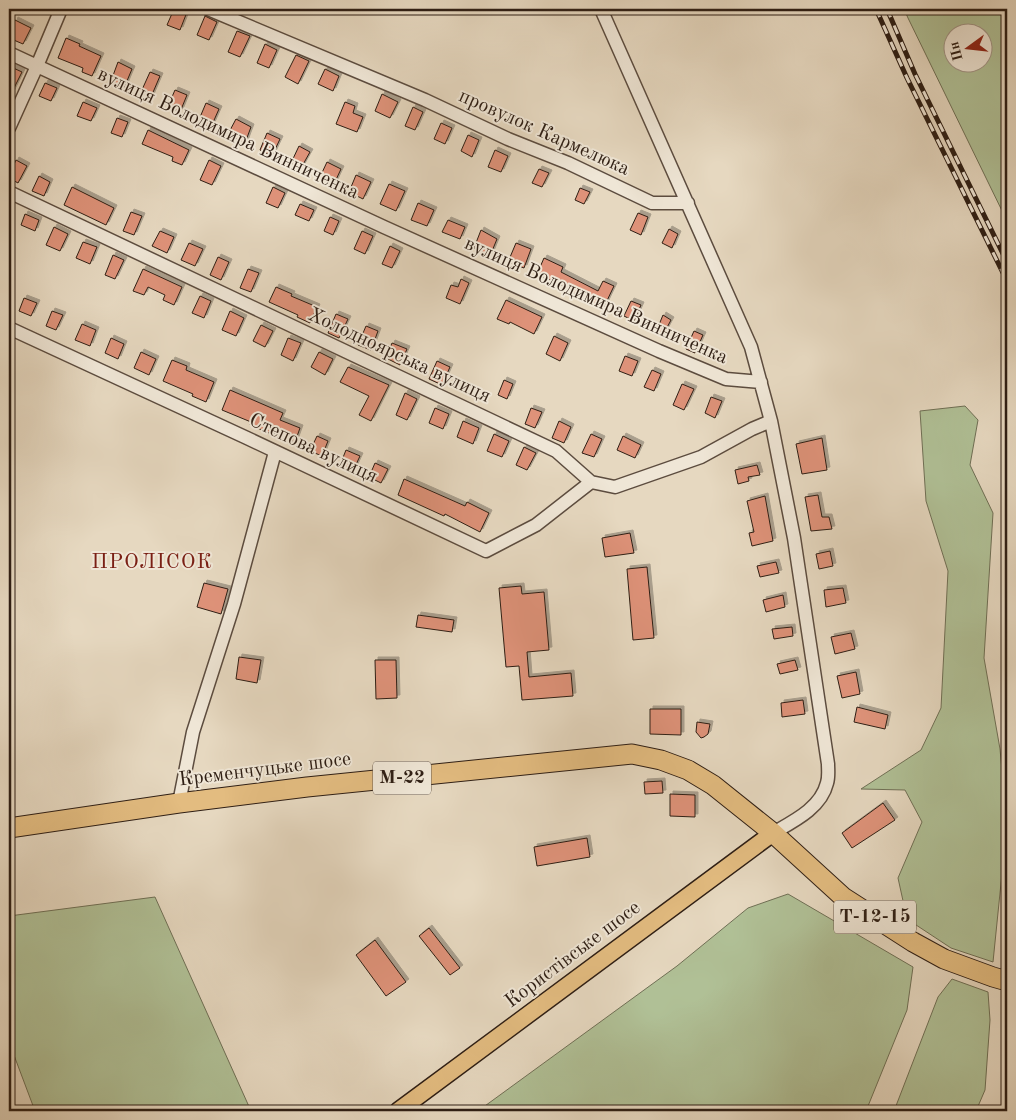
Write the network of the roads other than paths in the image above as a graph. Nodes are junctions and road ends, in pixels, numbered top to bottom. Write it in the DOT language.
graph roads {
  1 [pos="61,9"];
  2 [pos="208,9"];
  3 [pos="601,9"];
  4 [pos="9,52"];
  5 [pos="37,66"];
  6 [pos="9,128"];
  7 [pos="9,192"];
  8 [pos="688,203"];
  9 [pos="9,328"];
  10 [pos="761,382"];
  11 [pos="771,421"];
  12 [pos="275,452"];
  13 [pos="591,482"];
  14 [pos="179,803"];
  15 [pos="9,828"];
  16 [pos="773,833"];
  17 [pos="1000,979"];
  18 [pos="398,1111"];
  1 -- 5 [label="street"];
  2 -- 8 [label="street, провулок Кармелюка"];
  3 -- 8 [label="street"];
  4 -- 5 [label="street, вулиця Володимира Винниченка"];
  5 -- 6 [label="street"];
  5 -- 10 [label="street, вулиця Володимира Винниченка"];
  7 -- 13 [label="street, Холодноярська вулиця"];
  8 -- 10 [label="street"];
  9 -- 12 [label="street, Степова вулиця"];
  10 -- 11 [label="street"];
  11 -- 13 [label="street"];
  11 -- 16 [label="street"];
  12 -- 13 [label="street, Степова вулиця"];
  12 -- 14 [label="street"];
  14 -- 15 [label="highway, Кременчуцьке шосе / М-22"];
  14 -- 16 [label="highway, Кременчуцьке шосе / М-22"];
  16 -- 17 [label="highway, Т-12-15"];
  16 -- 18 [label="main road, Користівське шосе"];
}
